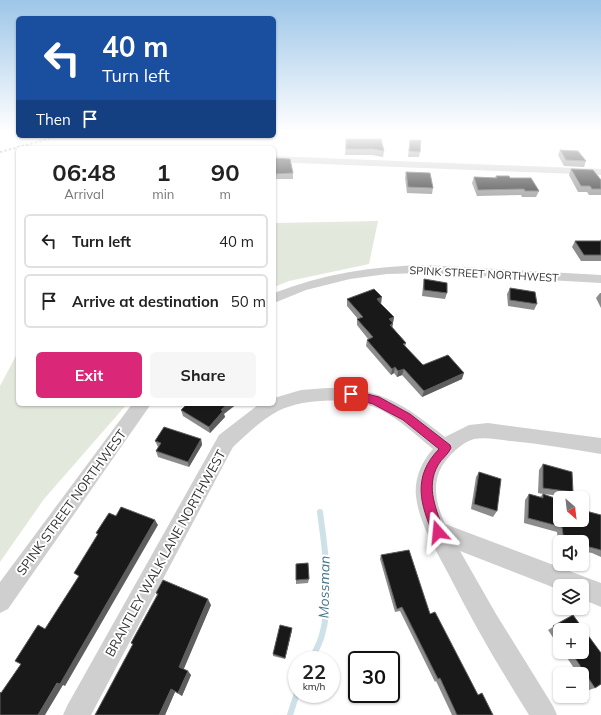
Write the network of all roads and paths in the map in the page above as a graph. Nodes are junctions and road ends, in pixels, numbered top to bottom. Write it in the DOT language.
graph roads {
  1 [pos="423,164"];
  2 [pos="601,172"];
  3 [pos="601,279"];
  4 [pos="276,297"];
  5 [pos="276,405"];
  6 [pos="141,406"];
  7 [pos="275,406"];
  8 [pos="601,446"];
  9 [pos="446,448"];
  10 [pos="438,532"];
  11 [pos="561,579"];
  12 [pos="589,590"];
  13 [pos="601,594"];
  14 [pos="0,601"];
  15 [pos="76,715"];
  16 [pos="544,715"];
  1 -- 2 [label="street"];
  3 -- 4 [label="street, SPINK STREET NORTHWEST"];
  5 -- 9 [label="street, BRANTLEY WALK LANE NORTHWEST"];
  6 -- 14 [label="street, SPINK STREET NORTHWEST"];
  7 -- 15 [label="street, BRANTLEY WALK LANE NORTHWEST"];
  8 -- 9 [label="street"];
  9 -- 10 [label="street"];
  10 -- 11 [label="street"];
  10 -- 16 [label="street"];
  12 -- 13 [label="street"];
}
